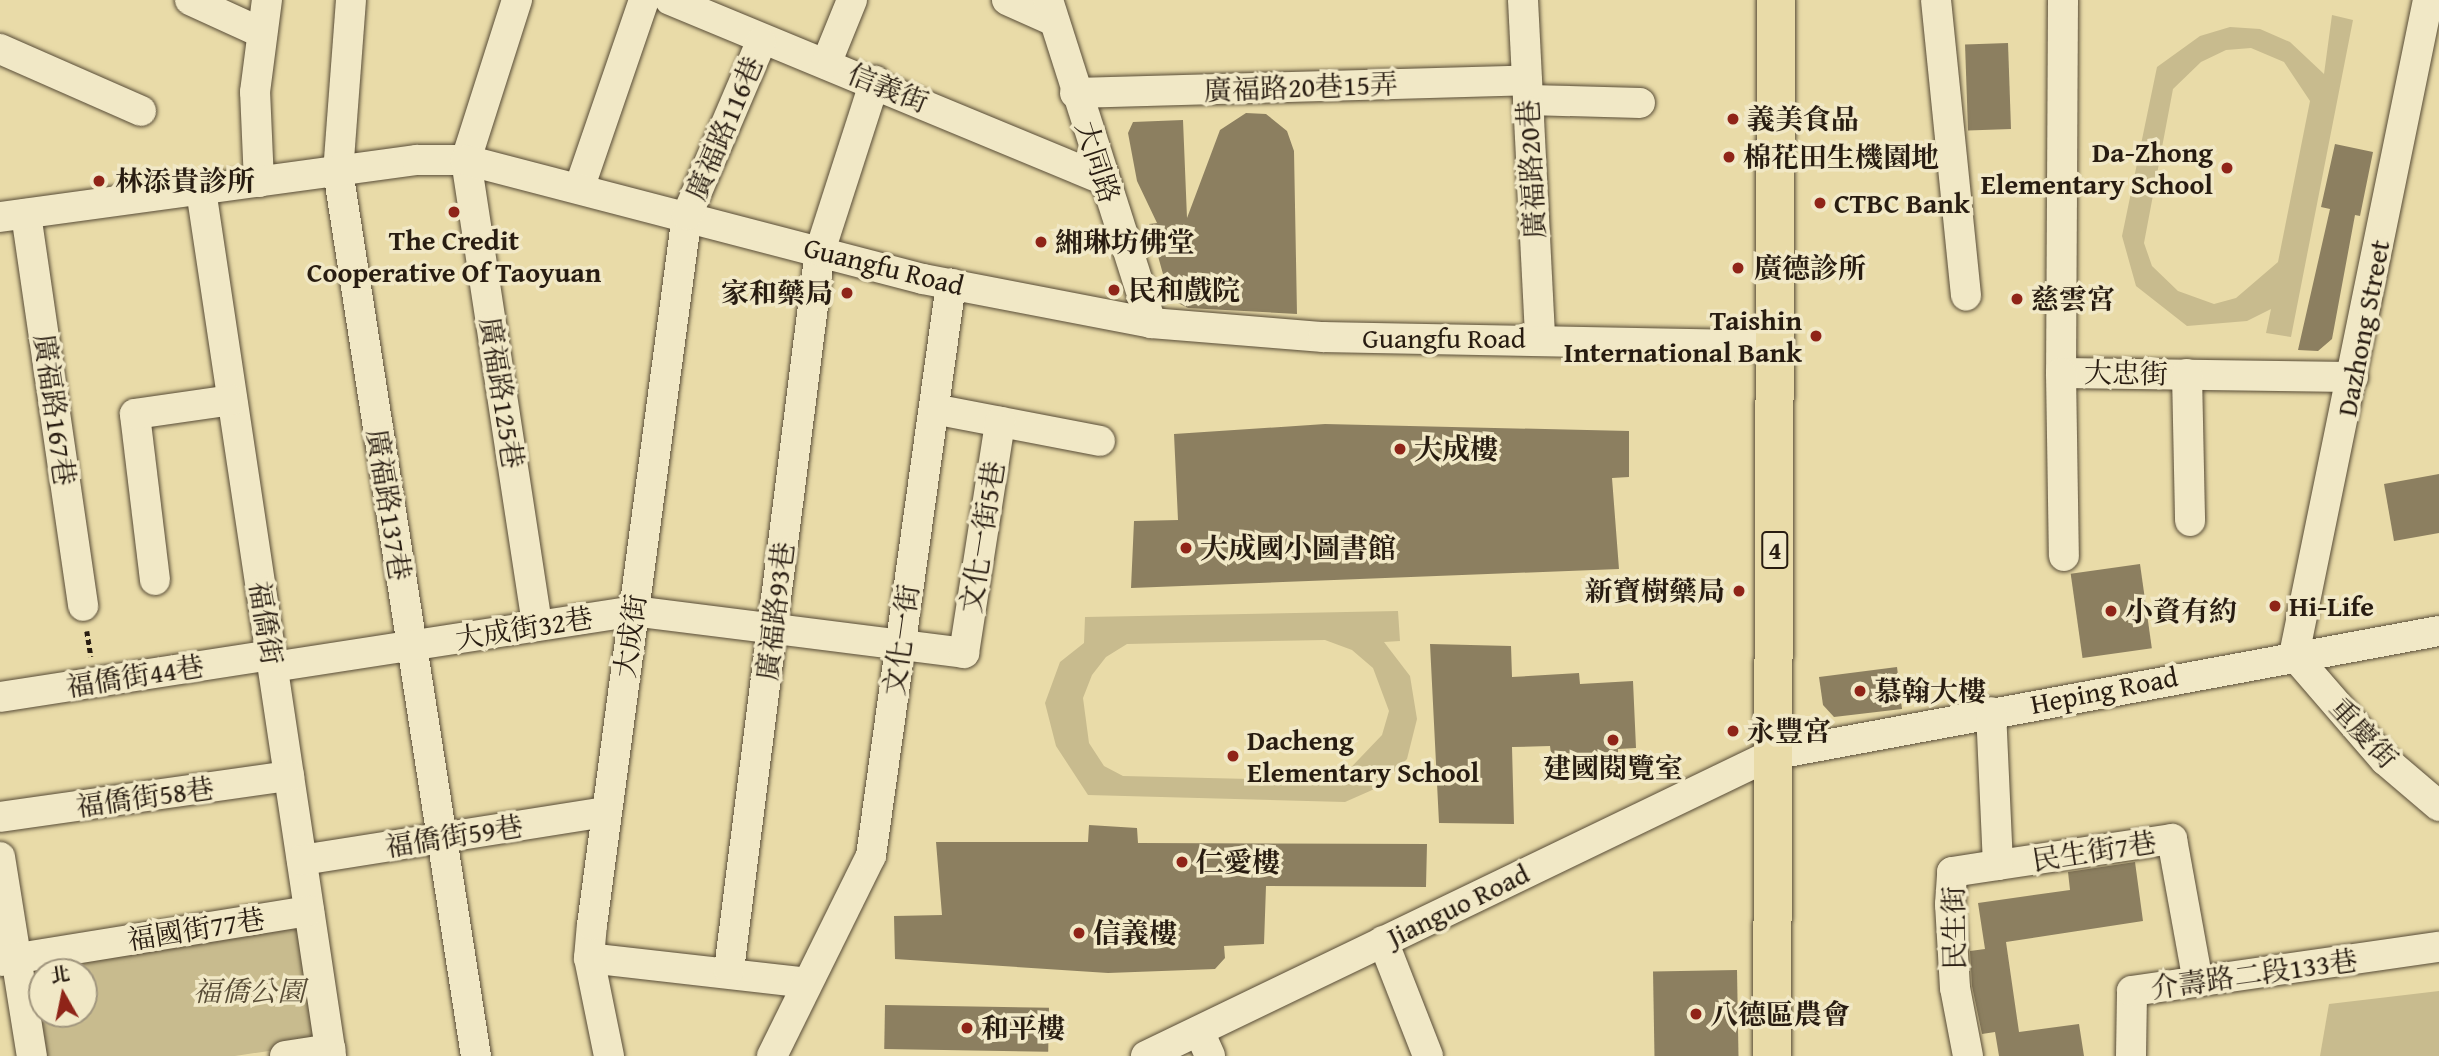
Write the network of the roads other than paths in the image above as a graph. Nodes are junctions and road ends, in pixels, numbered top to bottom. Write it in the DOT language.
graph roads {
  1 [pos="190,0"];
  2 [pos="267,0"];
  3 [pos="351,0"];
  4 [pos="517,0"];
  5 [pos="644,0"];
  6 [pos="670,0"];
  7 [pos="852,0"];
  8 [pos="1007,0"];
  9 [pos="1523,0"];
  10 [pos="1776,0"];
  11 [pos="1936,0"];
  12 [pos="2063,0"];
  13 [pos="2428,0"];
  14 [pos="1051,10"];
  15 [pos="262,33"];
  16 [pos="761,42"];
  17 [pos="0,49"];
  18 [pos="826,64"];
  19 [pos="875,81"];
  20 [pos="1527,90"];
  21 [pos="1075,93"];
  22 [pos="1640,103"];
  23 [pos="141,111"];
  24 [pos="466,160"];
  25 [pos="338,171"];
  26 [pos="1104,180"];
  27 [pos="259,182"];
  28 [pos="580,186"];
  29 [pos="201,190"];
  30 [pos="687,215"];
  31 [pos="13,216"];
  32 [pos="820,251"];
  33 [pos="951,284"];
  34 [pos="1966,295"];
  35 [pos="1151,323"];
  36 [pos="1540,338"];
  37 [pos="1779,346"];
  38 [pos="2061,373"];
  39 [pos="2187,374"];
  40 [pos="2353,377"];
  41 [pos="232,400"];
  42 [pos="934,409"];
  43 [pos="1000,422"];
  44 [pos="1100,441"];
  45 [pos="2190,521"];
  46 [pos="2064,556"];
  47 [pos="155,580"];
  48 [pos="83,606"];
  49 [pos="634,611"];
  50 [pos="537,626"];
  51 [pos="773,629"];
  52 [pos="2439,631"];
  53 [pos="901,644"];
  54 [pos="411,646"];
  55 [pos="964,653"];
  56 [pos="2294,655"];
  57 [pos="272,661"];
  58 [pos="0,697"];
  59 [pos="1991,712"];
  60 [pos="1771,755"];
  61 [pos="289,776"];
  62 [pos="2439,806"];
  63 [pos="607,812"];
  64 [pos="0,817"];
  65 [pos="442,838"];
  66 [pos="0,857"];
  67 [pos="302,860"];
  68 [pos="1998,865"];
  69 [pos="309,911"];
  70 [pos="1383,941"];
  71 [pos="2439,947"];
  72 [pos="589,958"];
  73 [pos="9,959"];
  74 [pos="729,970"];
  75 [pos="2197,982"];
  76 [pos="807,983"];
  77 [pos="1205,1044"];
  78 [pos="331,1053"];
  79 [pos="32,1056"];
  80 [pos="285,1056"];
  81 [pos="476,1056"];
  82 [pos="609,1056"];
  83 [pos="772,1056"];
  84 [pos="1146,1056"];
  85 [pos="1428,1056"];
  86 [pos="1772,1056"];
  87 [pos="1968,1056"];
  88 [pos="2131,1056"];
  1 -- 15 [label="street"];
  2 -- 15 [label="street"];
  3 -- 25 [label="street, 廣福路137巷"];
  4 -- 24 [label="street"];
  5 -- 28 [label="street"];
  6 -- 16 [label="street, 信義街"];
  7 -- 18 [label="street"];
  8 -- 14 [label="street"];
  9 -- 20 [label="street, 廣福路20巷"];
  10 -- 37 [label="main road, 4"];
  11 -- 34 [label="street"];
  12 -- 38 [label="street, 大忠街"];
  13 -- 40 [label="street, Dazhong Street"];
  14 -- 21 [label="street, 大同路"];
  15 -- 27 [label="street"];
  16 -- 18 [label="street, 信義街"];
  16 -- 30 [label="street, 廣福路116巷"];
  17 -- 23 [label="street"];
  18 -- 19 [label="street, 信義街"];
  19 -- 26 [label="street, 信義街"];
  19 -- 32 [label="street, 廣福路93巷"];
  20 -- 21 [label="street, 廣福路20巷15弄"];
  20 -- 22 [label="street, 廣福路20巷15弄"];
  20 -- 36 [label="street, 廣福路20巷"];
  21 -- 26 [label="street, 大同路"];
  24 -- 25 [label="street, Guangfu Road"];
  24 -- 28 [label="street, Guangfu Road"];
  24 -- 50 [label="street, 廣福路125巷"];
  25 -- 27 [label="street, Guangfu Road"];
  25 -- 54 [label="street, 廣福路137巷"];
  26 -- 35 [label="street, 大同路"];
  27 -- 29 [label="street, Guangfu Road"];
  28 -- 30 [label="street, Guangfu Road"];
  29 -- 31 [label="street, Guangfu Road"];
  29 -- 41 [label="street, 福僑街"];
  30 -- 32 [label="street, Guangfu Road"];
  30 -- 49 [label="street, 大成街"];
  31 -- 48 [label="street, 廣福路167巷"];
  32 -- 33 [label="street, Guangfu Road"];
  32 -- 51 [label="street, 廣福路93巷"];
  33 -- 35 [label="street, Guangfu Road"];
  33 -- 42 [label="street, 文化一街"];
  35 -- 36 [label="street, Guangfu Road"];
  36 -- 37 [label="street, Guangfu Road"];
  37 -- 60 [label="main road, 4"];
  38 -- 39 [label="street, 大忠街"];
  38 -- 46 [label="street"];
  39 -- 40 [label="street, 大忠街"];
  39 -- 45 [label="street"];
  40 -- 56 [label="street, Dazhong Street"];
  41 -- 47 [label="street"];
  41 -- 57 [label="street, 福僑街"];
  42 -- 43 [label="street, 文化一街5巷"];
  42 -- 53 [label="street, 文化一街"];
  43 -- 44 [label="street, 文化一街5巷"];
  43 -- 55 [label="street, 文化一街5巷"];
  49 -- 50 [label="street, 大成街32巷"];
  49 -- 51 [label="street, 大成街32巷"];
  49 -- 63 [label="street, 大成街"];
  50 -- 54 [label="street, 大成街32巷"];
  51 -- 53 [label="street, 大成街32巷"];
  51 -- 74 [label="street, 廣福路93巷"];
  52 -- 56 [label="street, Heping Road"];
  53 -- 55 [label="street, 大成街32巷"];
  53 -- 76 [label="street, 文化一街"];
  54 -- 57 [label="street, 大成街32巷"];
  54 -- 65 [label="street, 廣福路137巷"];
  56 -- 59 [label="street, Heping Road"];
  56 -- 62 [label="street, 重慶街"];
  57 -- 58 [label="street, 福僑街44巷"];
  57 -- 61 [label="street, 福僑街"];
  59 -- 60 [label="street, Heping Road"];
  59 -- 68 [label="street, 民生街"];
  60 -- 70 [label="street, Jianguo Road"];
  60 -- 86 [label="main road, 4"];
  61 -- 64 [label="street, 福僑街58巷"];
  61 -- 67 [label="street, 福僑街"];
  63 -- 65 [label="street, 福僑街59巷"];
  63 -- 72 [label="street, 大成街"];
  65 -- 67 [label="street, 福僑街59巷"];
  65 -- 81 [label="street, 廣福路137巷"];
  66 -- 73 [label="street"];
  67 -- 69 [label="street, 福僑街"];
  68 -- 75 [label="street, 民生街7巷"];
  68 -- 87 [label="street, 民生街"];
  69 -- 73 [label="street, 福國街77巷"];
  69 -- 78 [label="street, 福僑街"];
  70 -- 77 [label="street, Jianguo Road"];
  70 -- 85 [label="street"];
  71 -- 75 [label="street, 介壽路二段133巷"];
  72 -- 74 [label="street"];
  72 -- 82 [label="street, 大成街"];
  73 -- 79 [label="street"];
  74 -- 76 [label="street"];
  75 -- 88 [label="street, 介壽路二段133巷"];
  76 -- 83 [label="street, 文化一街"];
  77 -- 84 [label="street, Jianguo Road"];
  78 -- 80 [label="street"];
}
